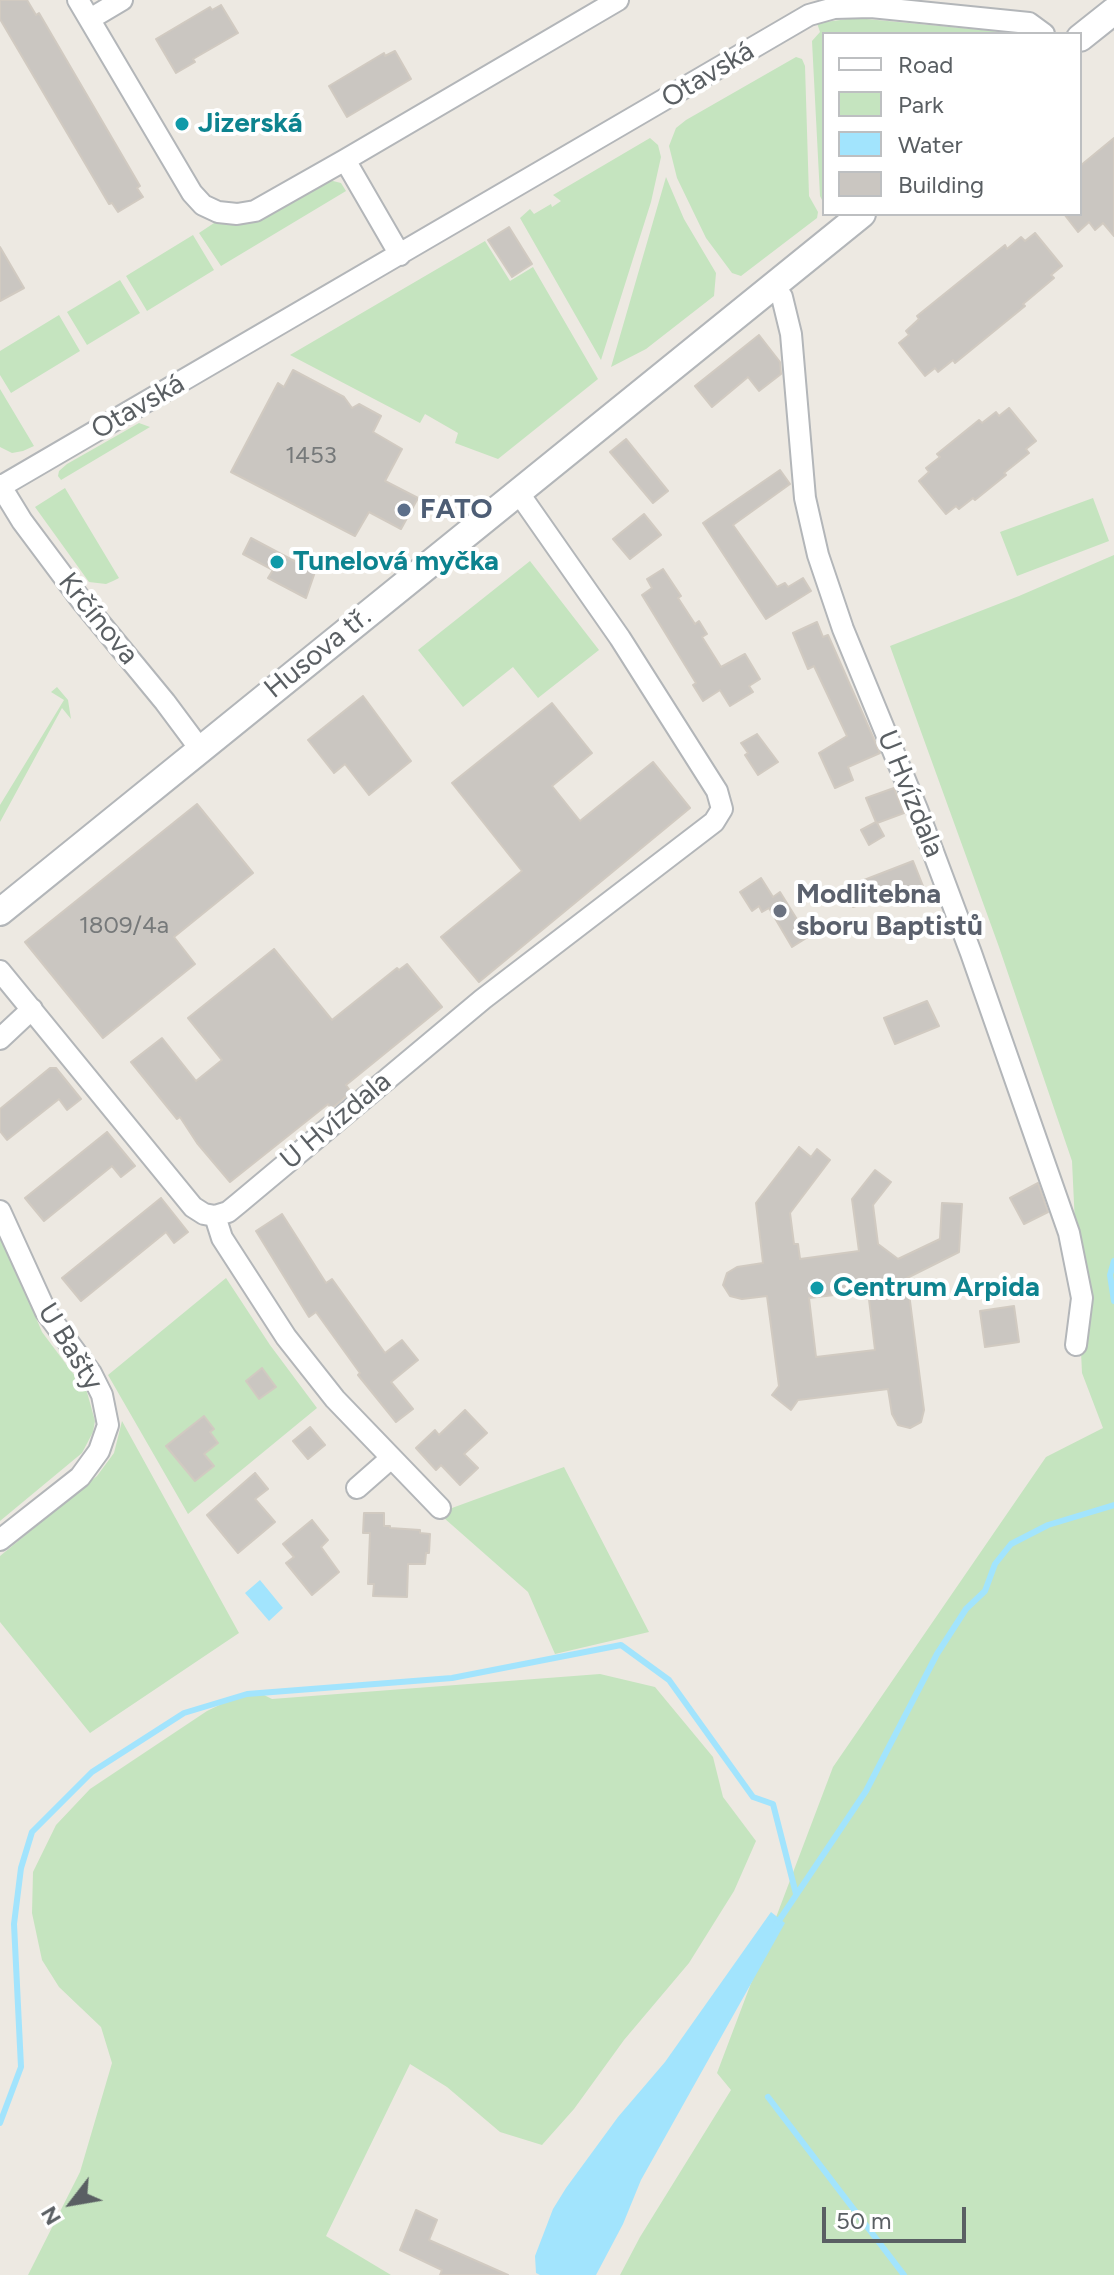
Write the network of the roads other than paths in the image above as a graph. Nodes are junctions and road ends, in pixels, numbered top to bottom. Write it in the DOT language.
graph roads {
  1 [pos="78,0"];
  2 [pos="122,0"];
  3 [pos="618,0"];
  4 [pos="1114,11"];
  5 [pos="90,19"];
  6 [pos="1041,32"];
  7 [pos="1082,36"];
  8 [pos="345,160"];
  9 [pos="860,216"];
  10 [pos="400,255"];
  11 [pos="774,285"];
  12 [pos="0,486"];
  13 [pos="518,492"];
  14 [pos="200,749"];
  15 [pos="0,912"];
  16 [pos="0,971"];
  17 [pos="32,1009"];
  18 [pos="0,1039"];
  19 [pos="0,1211"];
  20 [pos="215,1216"];
  21 [pos="1076,1345"];
  22 [pos="390,1459"];
  23 [pos="357,1488"];
  24 [pos="440,1508"];
  25 [pos="0,1540"];
  1 -- 5 [label="street"];
  2 -- 5 [label="street"];
  3 -- 8 [label="street"];
  4 -- 7 [label="street"];
  5 -- 8 [label="street"];
  6 -- 10 [label="street, Otavská"];
  8 -- 10 [label="street"];
  9 -- 11 [label="street, Husova tř."];
  10 -- 12 [label="street, Otavská"];
  11 -- 13 [label="street, Husova tř."];
  11 -- 21 [label="street, U Hvízdala"];
  12 -- 14 [label="street, Krčínova"];
  13 -- 14 [label="street, Husova tř."];
  13 -- 20 [label="street, U Hvízdala"];
  14 -- 15 [label="street, Husova tř."];
  16 -- 17 [label="street"];
  17 -- 18 [label="street"];
  17 -- 20 [label="street"];
  19 -- 25 [label="street, U Bašty"];
  20 -- 22 [label="street"];
  22 -- 23 [label="street"];
  22 -- 24 [label="street"];
}
